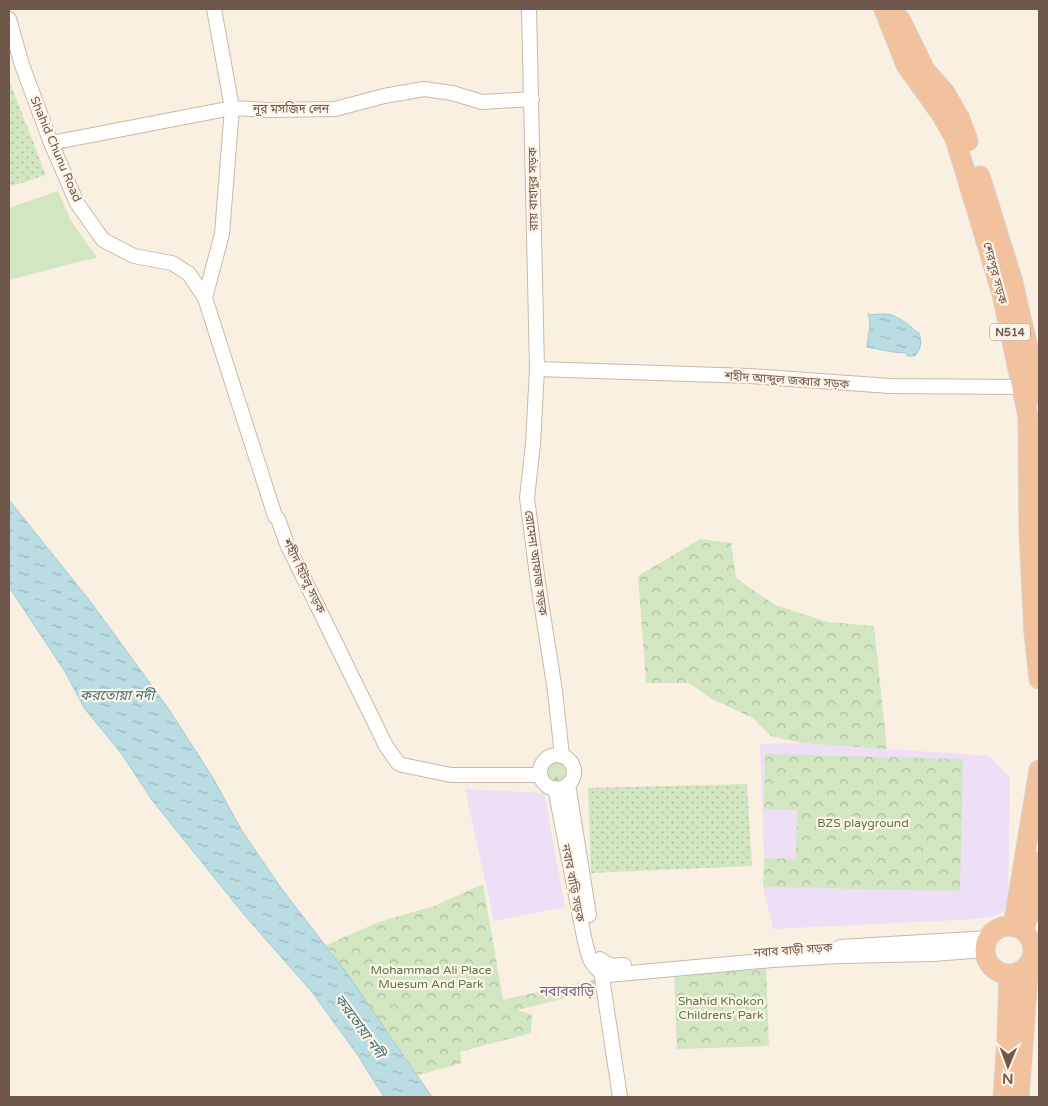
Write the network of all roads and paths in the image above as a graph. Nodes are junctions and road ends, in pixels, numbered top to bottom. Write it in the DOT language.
graph roads {
  1 [pos="214,9"];
  2 [pos="529,9"];
  3 [pos="884,9"];
  4 [pos="896,9"];
  5 [pos="9,19"];
  6 [pos="532,99"];
  7 [pos="232,108"];
  8 [pos="51,143"];
  9 [pos="163,262"];
  10 [pos="205,298"];
  11 [pos="537,369"];
  12 [pos="1033,388"];
  13 [pos="1039,679"];
  14 [pos="562,756"];
  15 [pos="1039,770"];
  16 [pos="540,775"];
  17 [pos="561,786"];
  18 [pos="1038,875"];
  19 [pos="1031,934"];
  20 [pos="987,944"];
  21 [pos="1029,963"];
  22 [pos="600,966"];
  23 [pos="1009,974"];
  24 [pos="620,1097"];
  25 [pos="1003,1097"];
  26 [pos="1018,1097"];
  1 -- 7 [label="street"];
  2 -- 6 [label="street, রায় বাহাদুর সড়ক"];
  3 -- 12 [label="highway, শেরপুর সড়ক / N514"];
  4 -- 12 [label="highway, শেরপুর সড়ক / N514"];
  5 -- 8 [label="street, Shahid Chunu Road"];
  6 -- 7 [label="street, নূর মসজিদ লেন"];
  6 -- 11 [label="street, রায় বাহাদুর সড়ক"];
  7 -- 8 [label="street, নূর মসজিদ লেন"];
  7 -- 10 [label="street"];
  8 -- 9 [label="street, Shahid Chunu Road"];
  9 -- 10 [label="street, শহীদ হিটলু সড়ক"];
  10 -- 16 [label="street, শহীদ হিটলু সড়ক"];
  11 -- 12 [label="street, শহীদ আব্দুল জব্বার সড়ক"];
  11 -- 14 [label="street, রোমেনা আফাজ সড়ক"];
  12 -- 13 [label="highway, শেরপুর সড়ক / N514"];
  14 -- 16 [label="street"];
  14 -- 17 [label="street"];
  15 -- 19 [label="highway"];
  16 -- 17 [label="street"];
  17 -- 22 [label="street, নবাব বাড়ি সড়ক"];
  18 -- 19 [label="highway"];
  19 -- 20 [label="highway"];
  19 -- 21 [label="highway"];
  20 -- 22 [label="street, নবাব বাড়ী সড়ক"];
  20 -- 23 [label="highway"];
  21 -- 23 [label="highway"];
  21 -- 26 [label="highway"];
  22 -- 24 [label="street, নবাব বাড়ি সড়ক"];
  23 -- 25 [label="highway"];
}
